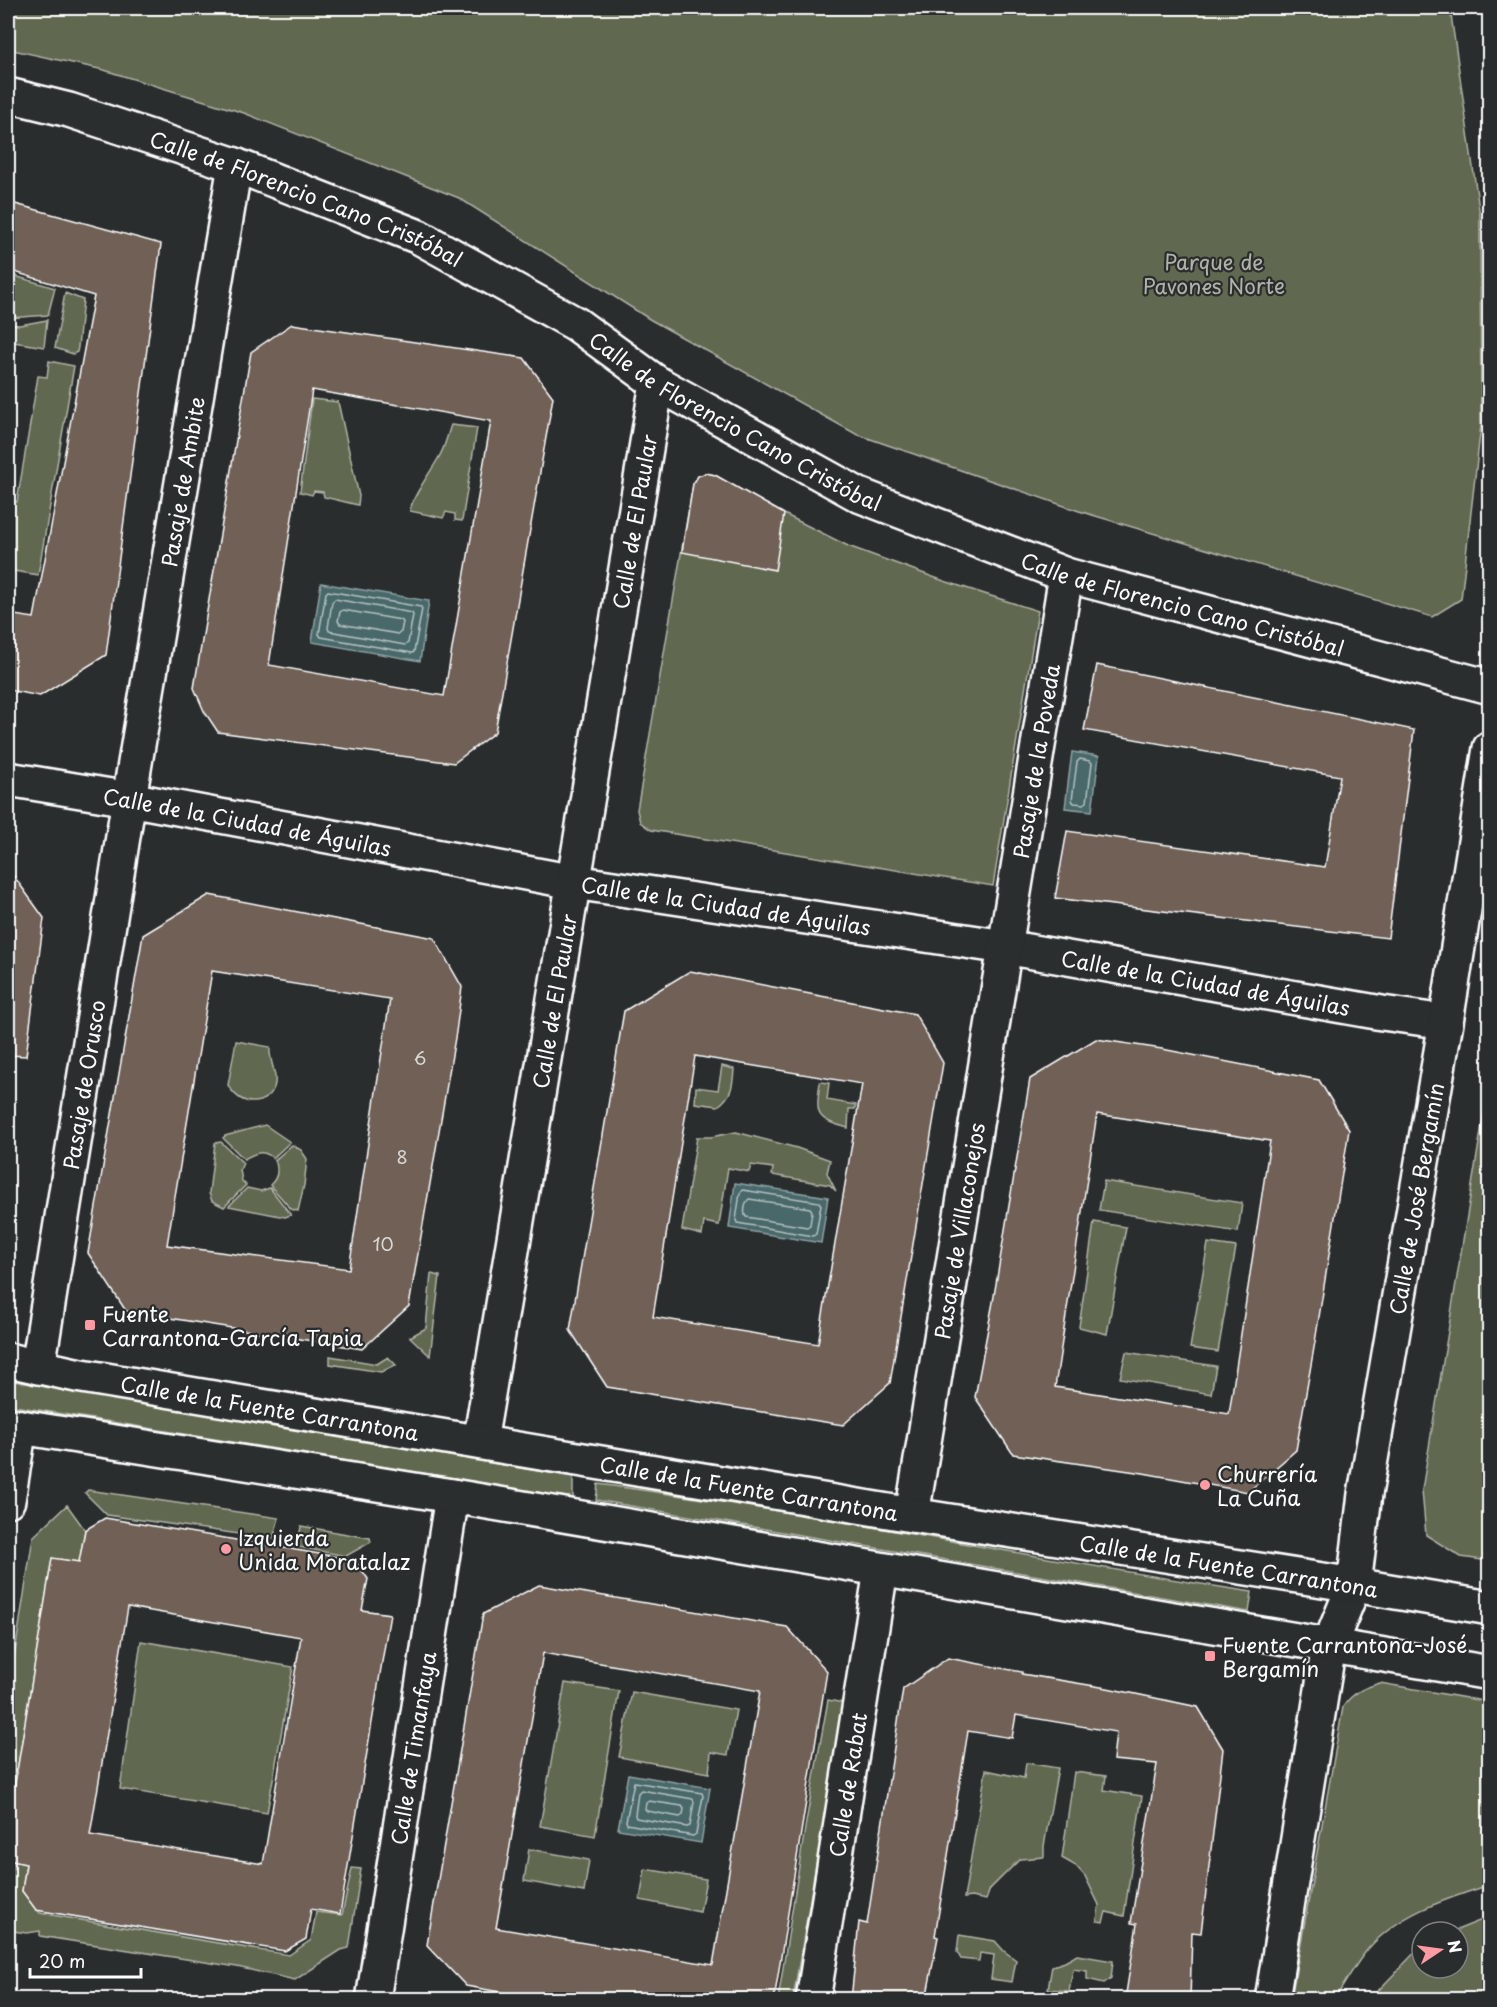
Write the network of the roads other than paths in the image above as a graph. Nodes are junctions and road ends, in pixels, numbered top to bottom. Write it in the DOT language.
graph roads {
  1 [pos="8,95"];
  2 [pos="235,165"];
  3 [pos="657,383"];
  4 [pos="1066,575"];
  5 [pos="1490,687"];
  6 [pos="1490,748"];
  7 [pos="8,779"];
  8 [pos="129,799"];
  9 [pos="574,882"];
  10 [pos="1005,947"];
  11 [pos="1446,1022"];
  12 [pos="23,1364"];
  13 [pos="14,1426"];
  14 [pos="480,1442"];
  15 [pos="452,1496"];
  16 [pos="8,1500"];
  17 [pos="912,1515"];
  18 [pos="881,1570"];
  19 [pos="1354,1585"];
  20 [pos="1490,1608"];
  21 [pos="1329,1646"];
  22 [pos="1490,1673"];
  23 [pos="373,2000"];
  24 [pos="813,2000"];
  25 [pos="1272,2000"];
  1 -- 2 [label="street, Calle de Florencio Cano Cristóbal"];
  2 -- 3 [label="street, Calle de Florencio Cano Cristóbal"];
  2 -- 8 [label="street, Pasaje de Ambite"];
  3 -- 4 [label="street, Calle de Florencio Cano Cristóbal"];
  3 -- 9 [label="street, Calle de El Paular"];
  4 -- 5 [label="street, Calle de Florencio Cano Cristóbal"];
  4 -- 10 [label="street, Pasaje de la Poveda"];
  6 -- 11 [label="street, Calle de José Bergamín"];
  7 -- 8 [label="street, Calle de la Ciudad de Águilas"];
  8 -- 9 [label="street, Calle de la Ciudad de Águilas"];
  8 -- 12 [label="street, Pasaje de Orusco"];
  9 -- 10 [label="street, Calle de la Ciudad de Águilas"];
  9 -- 14 [label="street, Calle de El Paular"];
  10 -- 11 [label="street, Calle de la Ciudad de Águilas"];
  10 -- 17 [label="street, Pasaje de Villaconejos"];
  11 -- 19 [label="street, Calle de José Bergamín"];
  12 -- 14 [label="street, Calle de la Fuente Carrantona"];
  13 -- 15 [label="street"];
  13 -- 16 [label="street"];
  14 -- 17 [label="street, Calle de la Fuente Carrantona"];
  15 -- 18 [label="street"];
  15 -- 23 [label="street, Calle de Timanfaya"];
  17 -- 19 [label="street, Calle de la Fuente Carrantona"];
  18 -- 21 [label="street"];
  18 -- 24 [label="street, Calle de Rabat"];
  19 -- 20 [label="street, Calle de la Fuente Carrantona"];
  19 -- 21 [label="street, Calle de José Bergamín"];
  21 -- 22 [label="street"];
  21 -- 25 [label="street, Calle de José Bergamín"];
}
